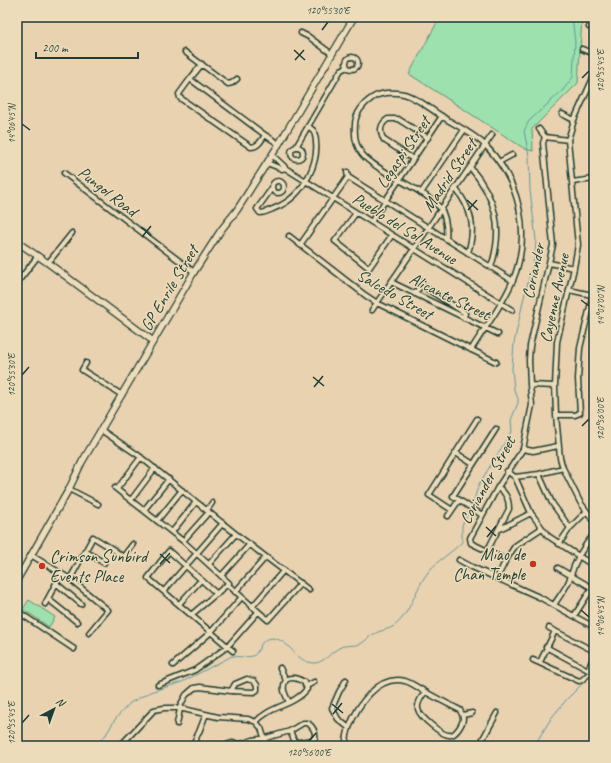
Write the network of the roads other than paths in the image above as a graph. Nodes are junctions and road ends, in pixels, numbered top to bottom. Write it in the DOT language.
graph roads {
  1 [pos="354,17"];
  2 [pos="589,27"];
  3 [pos="594,30"];
  4 [pos="301,33"];
  5 [pos="582,49"];
  6 [pos="185,52"];
  7 [pos="332,54"];
  8 [pos="594,54"];
  9 [pos="202,64"];
  10 [pos="347,67"];
  11 [pos="594,76"];
  12 [pos="190,79"];
  13 [pos="238,79"];
  14 [pos="562,114"];
  15 [pos="442,116"];
  16 [pos="574,120"];
  17 [pos="308,126"];
  18 [pos="539,129"];
  19 [pos="464,130"];
  20 [pos="265,135"];
  21 [pos="492,135"];
  22 [pos="545,137"];
  23 [pos="428,138"];
  24 [pos="568,140"];
  25 [pos="279,144"];
  26 [pos="485,145"];
  27 [pos="296,147"];
  28 [pos="272,155"];
  29 [pos="512,155"];
  30 [pos="413,159"];
  31 [pos="499,162"];
  32 [pos="267,163"];
  33 [pos="470,167"];
  34 [pos="285,168"];
  35 [pos="64,172"];
  36 [pos="594,179"];
  37 [pos="399,180"];
  38 [pos="306,181"];
  39 [pos="572,182"];
  40 [pos="272,188"];
  41 [pos="455,188"];
  42 [pos="421,193"];
  43 [pos="333,198"];
  44 [pos="385,200"];
  45 [pos="441,209"];
  46 [pos="356,213"];
  47 [pos="371,222"];
  48 [pos="429,227"];
  49 [pos="72,232"];
  50 [pos="392,235"];
  51 [pos="289,236"];
  52 [pos="446,239"];
  53 [pos="335,240"];
  54 [pos="330,241"];
  55 [pos="17,242"];
  56 [pos="300,245"];
  57 [pos="414,249"];
  58 [pos="468,253"];
  59 [pos="38,256"];
  60 [pos="549,262"];
  61 [pos="48,263"];
  62 [pos="491,267"];
  63 [pos="370,268"];
  64 [pos="574,268"];
  65 [pos="194,272"];
  66 [pos="370,273"];
  67 [pos="419,279"];
  68 [pos="513,281"];
  69 [pos="392,282"];
  70 [pos="17,283"];
  71 [pos="421,285"];
  72 [pos="569,290"];
  73 [pos="594,290"];
  74 [pos="415,294"];
  75 [pos="592,295"];
  76 [pos="377,302"];
  77 [pos="501,303"];
  78 [pos="372,310"];
  79 [pos="512,310"];
  80 [pos="464,318"];
  81 [pos="484,328"];
  82 [pos="498,334"];
  83 [pos="153,341"];
  84 [pos="471,350"];
  85 [pos="496,362"];
  86 [pos="86,363"];
  87 [pos="530,385"];
  88 [pos="555,386"];
  89 [pos="122,395"];
  90 [pos="556,415"];
  91 [pos="477,419"];
  92 [pos="496,429"];
  93 [pos="101,430"];
  94 [pos="558,446"];
  95 [pos="523,449"];
  96 [pos="456,453"];
  97 [pos="141,456"];
  98 [pos="474,464"];
  99 [pos="155,468"];
  100 [pos="563,468"];
  101 [pos="507,472"];
  102 [pos="540,474"];
  103 [pos="515,477"];
  104 [pos="169,479"];
  105 [pos="498,487"];
  106 [pos="69,489"];
  107 [pos="182,490"];
  108 [pos="131,500"];
  109 [pos="459,500"];
  110 [pos="196,502"];
  111 [pos="212,503"];
  112 [pos="98,504"];
  113 [pos="144,510"];
  114 [pos="452,510"];
  115 [pos="208,511"];
  116 [pos="586,512"];
  117 [pos="531,513"];
  118 [pos="482,515"];
  119 [pos="448,516"];
  120 [pos="158,521"];
  121 [pos="594,521"];
  122 [pos="223,523"];
  123 [pos="542,528"];
  124 [pos="570,528"];
  125 [pos="498,530"];
  126 [pos="172,532"];
  127 [pos="236,534"];
  128 [pos="594,534"];
  129 [pos="183,541"];
  130 [pos="133,544"];
  131 [pos="250,544"];
  132 [pos="559,544"];
  133 [pos="85,551"];
  134 [pos="487,551"];
  135 [pos="196,553"];
  136 [pos="31,555"];
  137 [pos="579,556"];
  138 [pos="266,557"];
  139 [pos="459,560"];
  140 [pos="506,560"];
  141 [pos="104,562"];
  142 [pos="209,564"];
  143 [pos="185,566"];
  144 [pos="594,566"];
  145 [pos="558,568"];
  146 [pos="284,570"];
  147 [pos="61,574"];
  148 [pos="570,575"];
  149 [pos="221,576"];
  150 [pos="497,578"];
  151 [pos="70,579"];
  152 [pos="17,580"];
  153 [pos="201,580"];
  154 [pos="57,584"];
  155 [pos="227,584"];
  156 [pos="301,584"];
  157 [pos="593,588"];
  158 [pos="309,590"];
  159 [pos="164,591"];
  160 [pos="235,592"];
  161 [pos="217,594"];
  162 [pos="242,598"];
  163 [pos="48,599"];
  164 [pos="45,604"];
  165 [pos="81,604"];
  166 [pos="179,604"];
  167 [pos="554,605"];
  168 [pos="252,607"];
  169 [pos="17,611"];
  170 [pos="258,612"];
  171 [pos="191,615"];
  172 [pos="574,616"];
  173 [pos="76,622"];
  174 [pos="594,626"];
  175 [pos="548,628"];
  176 [pos="554,631"];
  177 [pos="211,632"];
  178 [pos="89,633"];
  179 [pos="228,646"];
  180 [pos="546,647"];
  181 [pos="74,649"];
  182 [pos="233,651"];
  183 [pos="594,651"];
  184 [pos="594,656"];
  185 [pos="533,660"];
  186 [pos="540,662"];
  187 [pos="173,665"];
  188 [pos="280,668"];
  189 [pos="592,672"];
  190 [pos="250,674"];
  191 [pos="250,679"];
  192 [pos="286,680"];
  193 [pos="346,680"];
  194 [pos="314,682"];
  195 [pos="158,685"];
  196 [pos="307,686"];
  197 [pos="231,691"];
  198 [pos="425,692"];
  199 [pos="289,702"];
  200 [pos="180,708"];
  201 [pos="472,713"];
  202 [pos="497,713"];
  203 [pos="206,714"];
  204 [pos="463,715"];
  205 [pos="256,722"];
  206 [pos="176,724"];
  207 [pos="349,728"];
  208 [pos="290,730"];
  209 [pos="266,738"];
  210 [pos="222,744"];
  211 [pos="240,745"];
  212 [pos="120,746"];
  213 [pos="192,746"];
  214 [pos="268,746"];
  215 [pos="345,746"];
  216 [pos="479,746"];
  1 -- 7 [label="street, GP Enrile Street"];
  2 -- 3 [label="street"];
  4 -- 7 [label="street"];
  5 -- 8 [label="street"];
  6 -- 9 [label="street"];
  7 -- 25 [label="street, GP Enrile Street"];
  9 -- 12 [label="street"];
  9 -- 13 [label="street"];
  10 -- 17 [label="street"];
  11 -- 16 [label="street, Cayenne Avenue"];
  12 -- 20 [label="street"];
  12 -- 20 [label="street"];
  14 -- 16 [label="street"];
  15 -- 19 [label="street"];
  15 -- 23 [label="street, Legaspi Street"];
  15 -- 37 [label="street"];
  16 -- 24 [label="street, Cayenne Avenue"];
  17 -- 27 [label="street"];
  17 -- 38 [label="street"];
  18 -- 22 [label="street"];
  19 -- 26 [label="street"];
  19 -- 42 [label="street"];
  20 -- 25 [label="street"];
  21 -- 26 [label="street, Madrid Street"];
  22 -- 24 [label="street"];
  22 -- 60 [label="street, Coriander"];
  23 -- 30 [label="street, Legaspi Street"];
  23 -- 30 [label="street"];
  24 -- 39 [label="street, Cayenne Avenue"];
  25 -- 28 [label="street, GP Enrile Street"];
  26 -- 31 [label="street"];
  26 -- 33 [label="street, Madrid Street"];
  28 -- 32 [label="street, GP Enrile Street"];
  28 -- 34 [label="street, Pueblo del Sol Avenue"];
  29 -- 31 [label="street"];
  30 -- 37 [label="street, Legaspi Street"];
  31 -- 68 [label="street"];
  32 -- 34 [label="street, Pueblo del Sol Avenue"];
  32 -- 65 [label="street, GP Enrile Street"];
  33 -- 41 [label="street, Madrid Street"];
  33 -- 62 [label="street"];
  34 -- 38 [label="street, Pueblo del Sol Avenue"];
  35 -- 65 [label="street, Pungol Road"];
  36 -- 39 [label="street"];
  37 -- 42 [label="street"];
  37 -- 44 [label="street, Legaspi Street"];
  38 -- 40 [label="street"];
  38 -- 43 [label="street, Pueblo del Sol Avenue"];
  39 -- 64 [label="street, Cayenne Avenue"];
  41 -- 45 [label="street, Madrid Street"];
  41 -- 58 [label="street"];
  42 -- 45 [label="street"];
  43 -- 44 [label="street"];
  43 -- 46 [label="street, Pueblo del Sol Avenue"];
  43 -- 56 [label="street"];
  44 -- 47 [label="street, Legaspi Street"];
  44 -- 48 [label="street"];
  45 -- 48 [label="street, Madrid Street"];
  45 -- 52 [label="street"];
  46 -- 47 [label="street, Pueblo del Sol Avenue"];
  46 -- 53 [label="street"];
  47 -- 50 [label="street, Pueblo del Sol Avenue"];
  48 -- 52 [label="street"];
  48 -- 57 [label="street, Madrid Street"];
  49 -- 61 [label="street"];
  50 -- 57 [label="street, Pueblo del Sol Avenue"];
  50 -- 63 [label="street"];
  51 -- 56 [label="street, Salcedo Street"];
  52 -- 58 [label="street"];
  53 -- 54 [label="street"];
  53 -- 63 [label="street"];
  55 -- 59 [label="street"];
  56 -- 76 [label="street, Salcedo Street"];
  57 -- 69 [label="street, Madrid Street"];
  57 -- 77 [label="street, Pueblo del Sol Avenue"];
  58 -- 62 [label="street"];
  59 -- 61 [label="street"];
  59 -- 70 [label="street"];
  60 -- 64 [label="street"];
  60 -- 87 [label="street, Coriander"];
  61 -- 83 [label="street"];
  62 -- 68 [label="street"];
  63 -- 66 [label="street"];
  64 -- 72 [label="street, Cayenne Avenue"];
  65 -- 83 [label="street, GP Enrile Street"];
  67 -- 71 [label="street"];
  68 -- 77 [label="street"];
  69 -- 74 [label="street, Alicante Street"];
  69 -- 76 [label="street, Madrid Street"];
  71 -- 74 [label="street"];
  71 -- 80 [label="street"];
  72 -- 75 [label="street"];
  72 -- 88 [label="street, Cayenne Avenue"];
  73 -- 75 [label="street"];
  74 -- 80 [label="street, Alicante Street"];
  75 -- 90 [label="street"];
  76 -- 78 [label="street, Madrid Street"];
  76 -- 84 [label="street, Salcedo Street"];
  77 -- 79 [label="street, Pueblo del Sol Avenue"];
  77 -- 81 [label="street"];
  80 -- 81 [label="street, Alicante Street"];
  81 -- 82 [label="street, Alicante Street"];
  81 -- 84 [label="street"];
  83 -- 89 [label="street, GP Enrile Street"];
  84 -- 85 [label="street, Salcedo Street"];
  86 -- 89 [label="street"];
  87 -- 88 [label="street"];
  87 -- 95 [label="street, Coriander Street"];
  88 -- 90 [label="street, Cayenne Avenue"];
  89 -- 93 [label="street, GP Enrile Street"];
  90 -- 94 [label="street, Cayenne Avenue"];
  91 -- 96 [label="street"];
  92 -- 98 [label="street"];
  93 -- 97 [label="street"];
  93 -- 106 [label="street, GP Enrile Street"];
  94 -- 95 [label="street"];
  94 -- 100 [label="street, Cayenne Avenue"];
  95 -- 101 [label="street, Coriander Street"];
  96 -- 98 [label="street"];
  96 -- 114 [label="street"];
  97 -- 99 [label="street"];
  97 -- 108 [label="street"];
  98 -- 109 [label="street"];
  99 -- 104 [label="street"];
  99 -- 108 [label="street"];
  100 -- 102 [label="street"];
  100 -- 116 [label="street, Cayenne Avenue"];
  101 -- 103 [label="street"];
  101 -- 105 [label="street, Coriander Street"];
  102 -- 103 [label="street"];
  102 -- 124 [label="street"];
  103 -- 117 [label="street"];
  104 -- 107 [label="street"];
  104 -- 113 [label="street"];
  105 -- 118 [label="street, Coriander Street"];
  105 -- 125 [label="street"];
  106 -- 112 [label="street"];
  106 -- 136 [label="street, GP Enrile Street"];
  107 -- 110 [label="street"];
  107 -- 120 [label="street"];
  108 -- 113 [label="street"];
  109 -- 114 [label="street"];
  109 -- 118 [label="street"];
  110 -- 115 [label="street"];
  110 -- 126 [label="street"];
  111 -- 115 [label="street"];
  113 -- 120 [label="street"];
  114 -- 119 [label="street"];
  115 -- 122 [label="street"];
  115 -- 129 [label="street"];
  116 -- 121 [label="street, Cayenne Avenue"];
  116 -- 124 [label="street"];
  117 -- 123 [label="street"];
  117 -- 125 [label="street"];
  118 -- 134 [label="street, Coriander Street"];
  120 -- 126 [label="street"];
  122 -- 127 [label="street"];
  122 -- 135 [label="street"];
  123 -- 132 [label="street"];
  123 -- 140 [label="street"];
  124 -- 132 [label="street"];
  125 -- 134 [label="street"];
  126 -- 129 [label="street"];
  127 -- 131 [label="street"];
  127 -- 142 [label="street"];
  128 -- 137 [label="street"];
  129 -- 135 [label="street"];
  130 -- 133 [label="street"];
  131 -- 138 [label="street"];
  131 -- 149 [label="street"];
  132 -- 137 [label="street"];
  133 -- 141 [label="street"];
  133 -- 151 [label="street"];
  134 -- 140 [label="street"];
  135 -- 142 [label="street"];
  135 -- 143 [label="street"];
  136 -- 147 [label="street"];
  136 -- 152 [label="street, GP Enrile Street"];
  137 -- 144 [label="street"];
  137 -- 148 [label="street"];
  138 -- 146 [label="street"];
  138 -- 160 [label="street"];
  139 -- 150 [label="street"];
  140 -- 150 [label="street"];
  142 -- 149 [label="street"];
  143 -- 153 [label="street"];
  143 -- 159 [label="street"];
  143 -- 159 [label="street"];
  145 -- 148 [label="street"];
  146 -- 156 [label="street"];
  146 -- 168 [label="street"];
  147 -- 151 [label="street"];
  147 -- 154 [label="street"];
  148 -- 157 [label="street"];
  148 -- 167 [label="street"];
  149 -- 155 [label="street"];
  150 -- 167 [label="street"];
  151 -- 178 [label="street"];
  153 -- 161 [label="street"];
  153 -- 166 [label="street"];
  154 -- 163 [label="street"];
  154 -- 165 [label="street"];
  155 -- 160 [label="street"];
  155 -- 161 [label="street"];
  156 -- 158 [label="street"];
  156 -- 170 [label="street"];
  157 -- 172 [label="street"];
  159 -- 166 [label="street"];
  160 -- 162 [label="street"];
  161 -- 171 [label="street"];
  162 -- 168 [label="street"];
  162 -- 177 [label="street"];
  163 -- 164 [label="street"];
  163 -- 173 [label="street"];
  166 -- 171 [label="street"];
  167 -- 172 [label="street"];
  168 -- 170 [label="street"];
  169 -- 181 [label="street"];
  170 -- 179 [label="street"];
  171 -- 177 [label="street"];
  172 -- 174 [label="street"];
  175 -- 176 [label="street"];
  176 -- 180 [label="street"];
  176 -- 183 [label="street"];
  177 -- 179 [label="street"];
  177 -- 187 [label="street"];
  179 -- 182 [label="street"];
  179 -- 195 [label="street"];
  180 -- 186 [label="street"];
  180 -- 189 [label="street"];
  184 -- 189 [label="street"];
  185 -- 186 [label="street"];
  186 -- 189 [label="street"];
  188 -- 192 [label="street"];
  190 -- 191 [label="street"];
  191 -- 197 [label="street"];
  191 -- 197 [label="street"];
  192 -- 196 [label="street"];
  192 -- 199 [label="street"];
  193 -- 207 [label="street"];
  194 -- 196 [label="street"];
  196 -- 199 [label="street"];
  197 -- 200 [label="street"];
  198 -- 204 [label="street"];
  198 -- 204 [label="street"];
  198 -- 207 [label="street"];
  199 -- 205 [label="street"];
  200 -- 203 [label="street"];
  200 -- 206 [label="street"];
  200 -- 212 [label="street"];
  201 -- 204 [label="street"];
  202 -- 216 [label="street"];
  203 -- 205 [label="street"];
  203 -- 213 [label="street"];
  205 -- 209 [label="street"];
  207 -- 215 [label="street"];
  208 -- 208 [label="street"];
  208 -- 209 [label="street"];
  209 -- 211 [label="street"];
  209 -- 214 [label="street"];
  210 -- 211 [label="street"];
}
